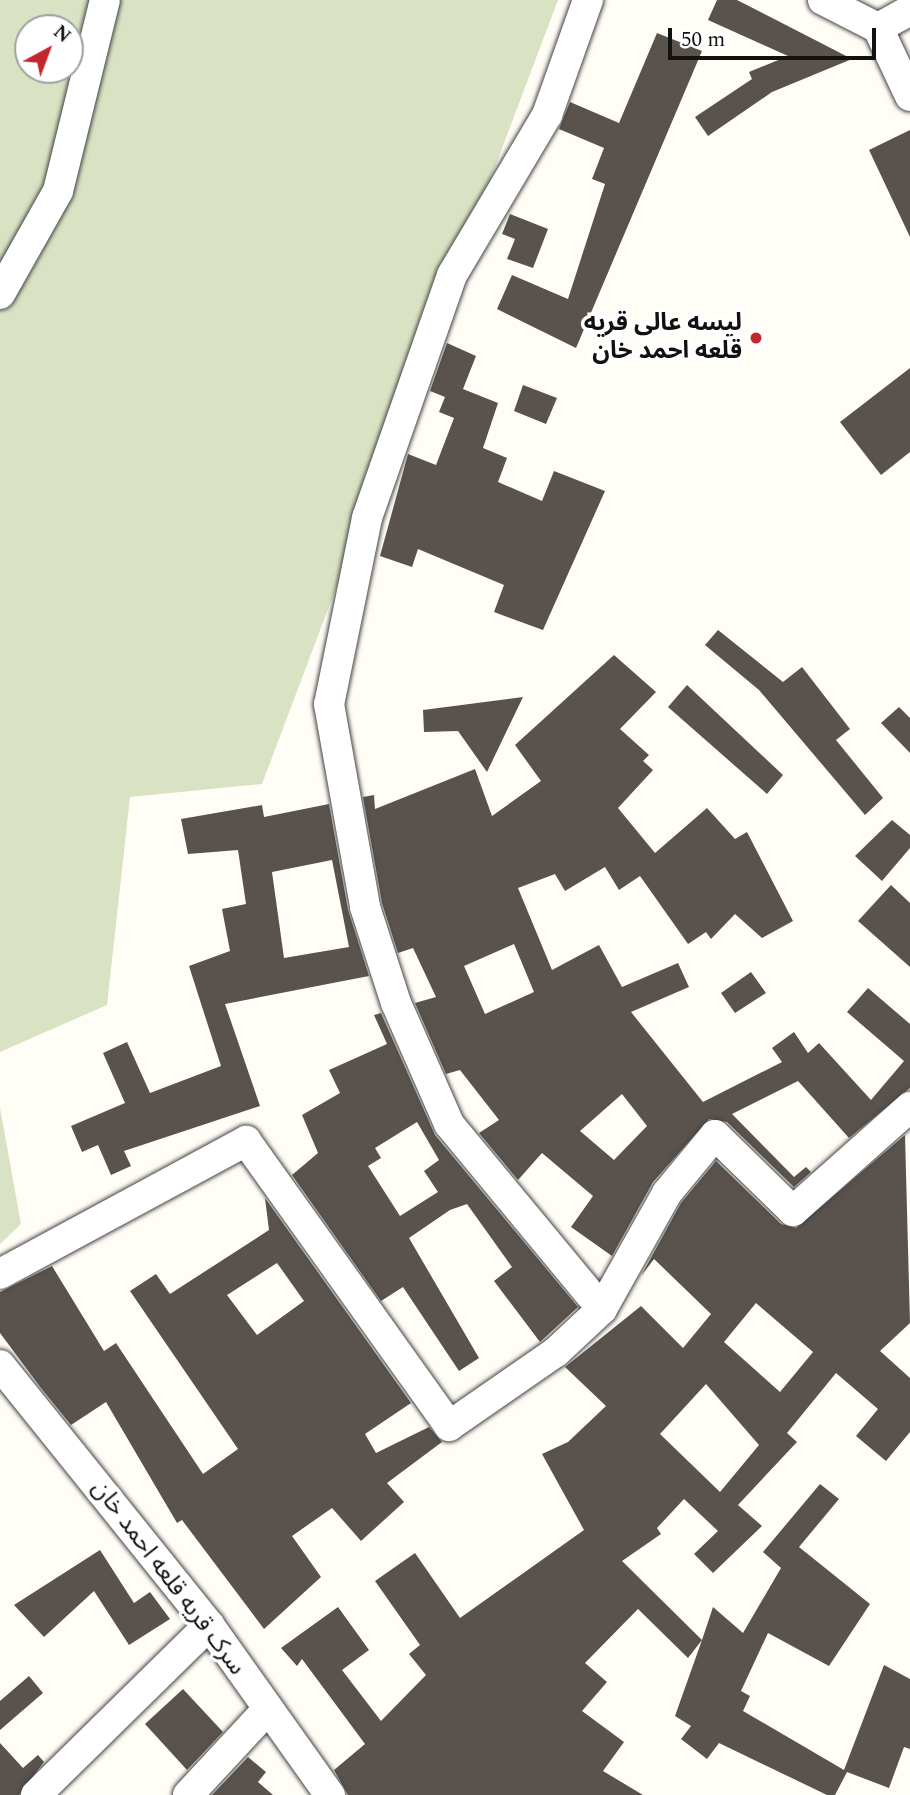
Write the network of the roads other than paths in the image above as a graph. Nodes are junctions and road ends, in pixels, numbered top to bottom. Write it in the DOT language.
graph roads {
  1 [pos="105,0"];
  2 [pos="588,0"];
  3 [pos="823,0"];
  4 [pos="910,10"];
  5 [pos="878,28"];
  6 [pos="910,96"];
  7 [pos="0,294"];
  8 [pos="910,1107"];
  9 [pos="0,1274"];
  10 [pos="602,1309"];
  11 [pos="0,1365"];
  12 [pos="209,1625"];
  13 [pos="267,1710"];
  14 [pos="36,1795"];
  15 [pos="188,1795"];
  16 [pos="330,1795"];
  1 -- 7 [label="street"];
  2 -- 10 [label="street"];
  3 -- 5 [label="street"];
  4 -- 5 [label="street"];
  5 -- 6 [label="street"];
  8 -- 10 [label="street"];
  9 -- 10 [label="street"];
  11 -- 12 [label="street, سرک قریه قلعه احمد خان"];
  12 -- 13 [label="street, سرک قریه قلعه احمد خان"];
  12 -- 14 [label="street"];
  13 -- 15 [label="street"];
  13 -- 16 [label="street, سرک قریه قلعه احمد خان"];
}
